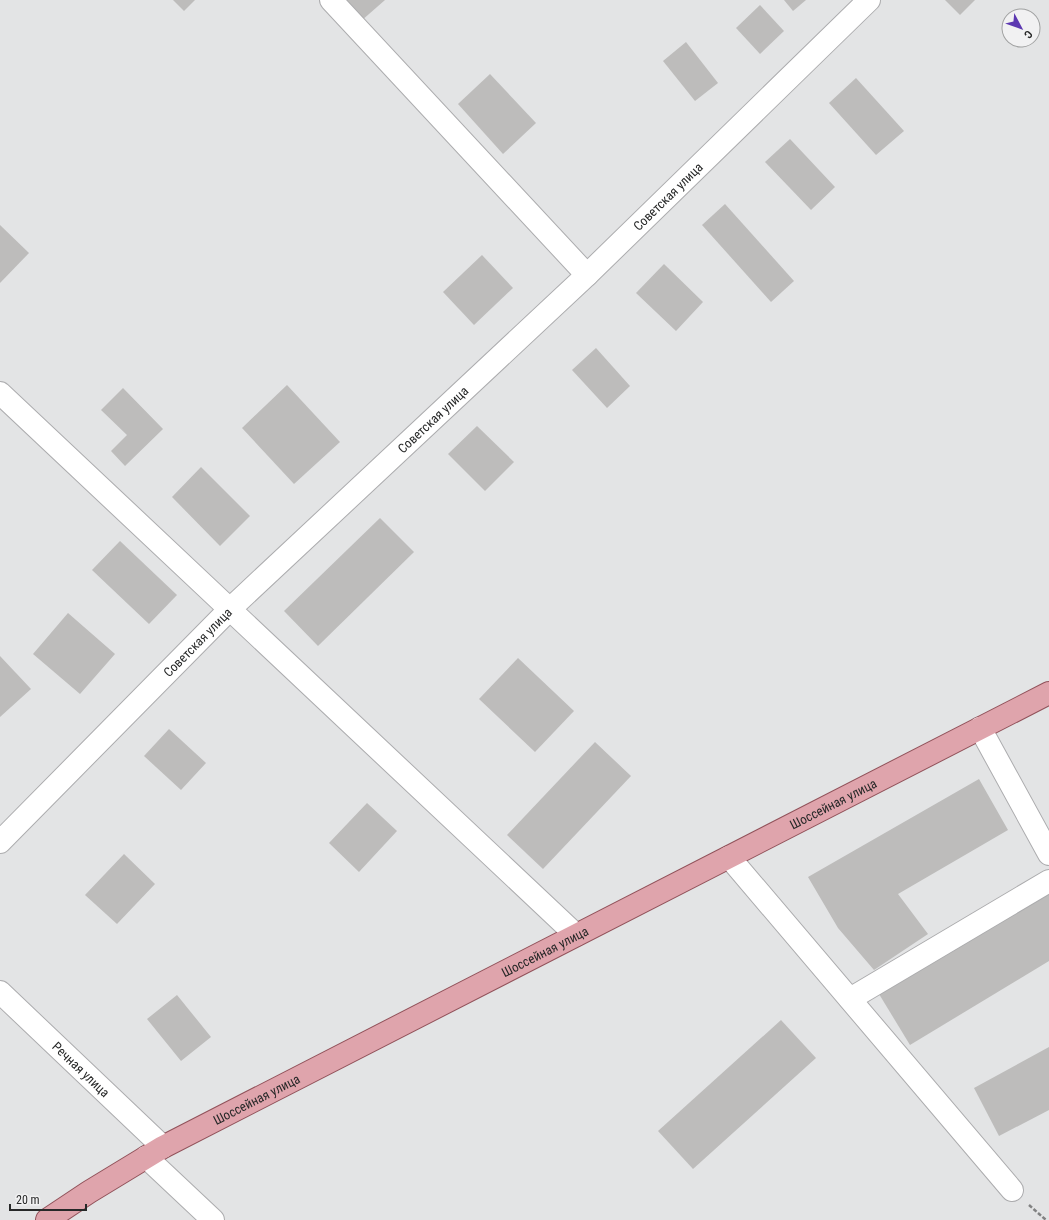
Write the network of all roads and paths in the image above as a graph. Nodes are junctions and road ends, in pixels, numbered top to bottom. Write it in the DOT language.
graph roads {
  1 [pos="331,0"];
  2 [pos="870,0"];
  3 [pos="586,275"];
  4 [pos="0,392"];
  5 [pos="230,609"];
  6 [pos="1049,693"];
  7 [pos="980,728"];
  8 [pos="0,842"];
  9 [pos="1049,854"];
  10 [pos="729,857"];
  11 [pos="1049,881"];
  12 [pos="576,935"];
  13 [pos="0,992"];
  14 [pos="850,999"];
  15 [pos="154,1152"];
  16 [pos="1012,1190"];
  17 [pos="48,1220"];
  18 [pos="213,1220"];
  1 -- 3 [label="street"];
  2 -- 3 [label="street, Советская улица"];
  3 -- 5 [label="street, Советская улица"];
  4 -- 5 [label="street"];
  5 -- 8 [label="street, Советская улица"];
  5 -- 12 [label="street"];
  6 -- 7 [label="main road, Шоссейная улица"];
  7 -- 9 [label="street"];
  7 -- 10 [label="main road, Шоссейная улица"];
  10 -- 12 [label="main road, Шоссейная улица"];
  10 -- 14 [label="street"];
  11 -- 14 [label="street"];
  12 -- 15 [label="main road, Шоссейная улица"];
  13 -- 15 [label="street, Речная улица"];
  14 -- 16 [label="street"];
  15 -- 17 [label="main road, Шоссейная улица"];
  15 -- 18 [label="street, Речная улица"];
}
